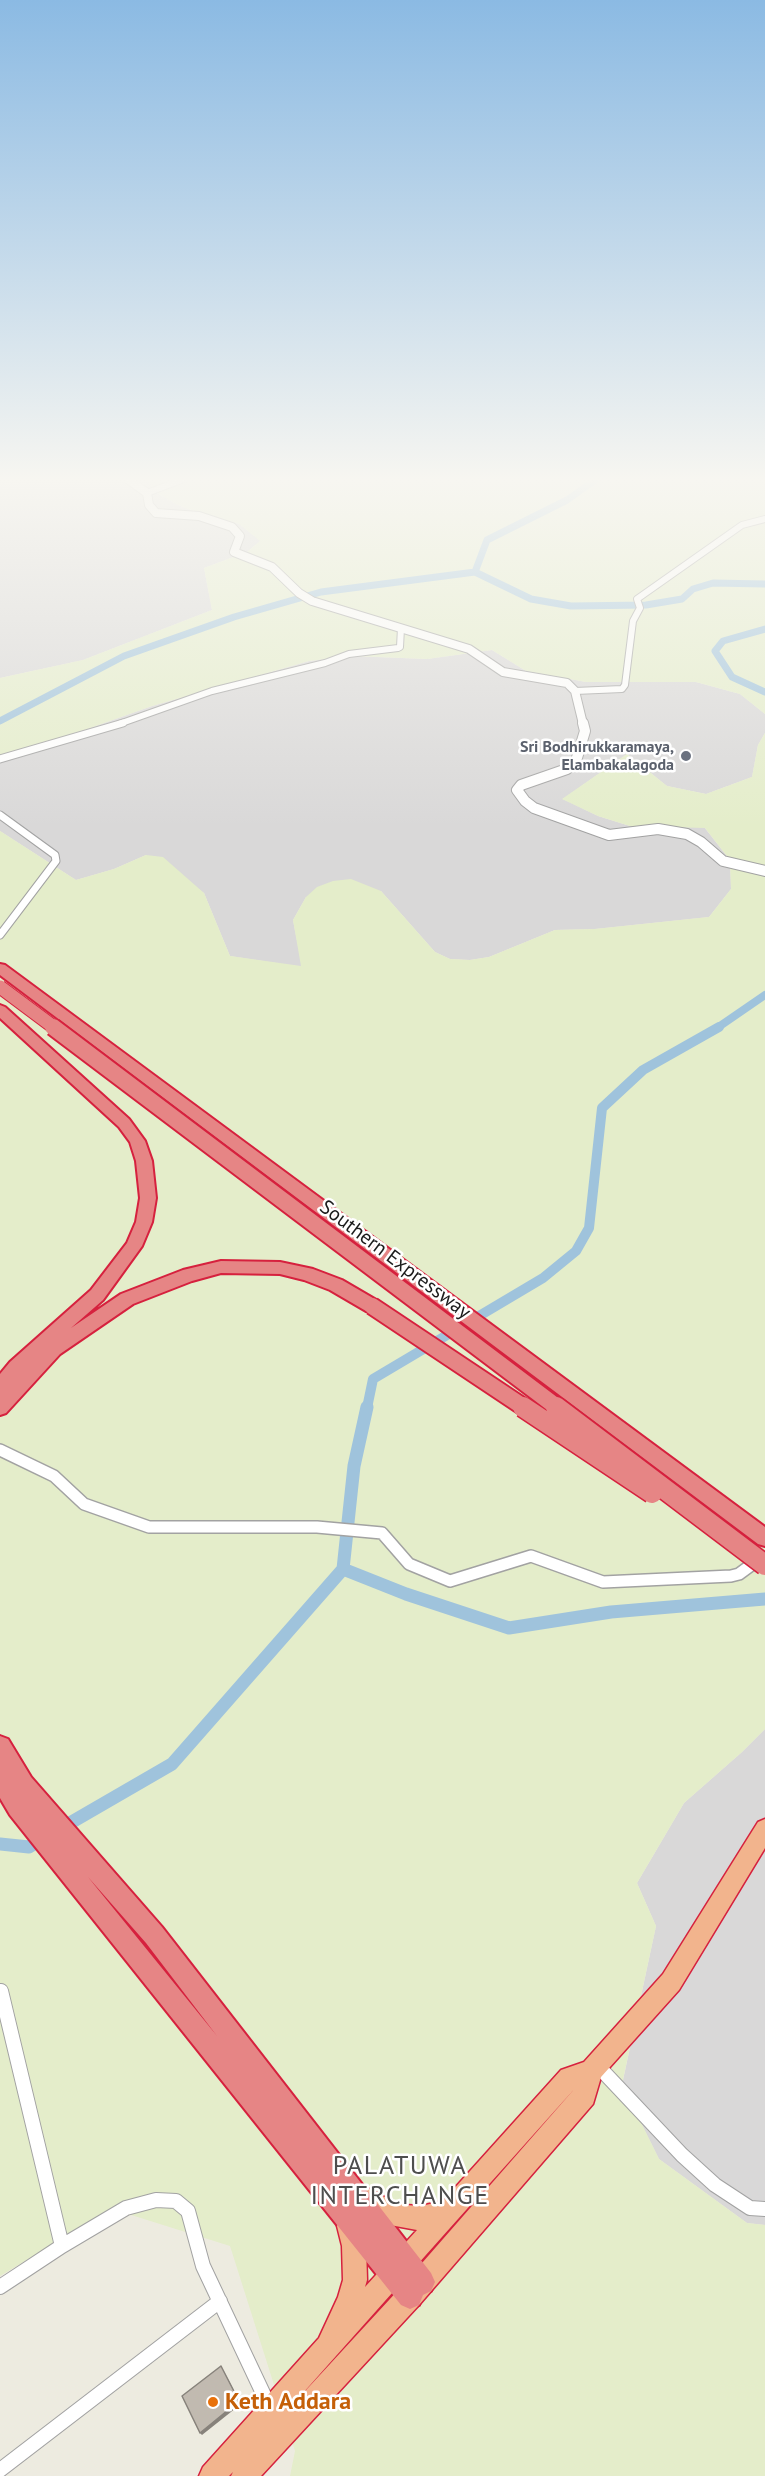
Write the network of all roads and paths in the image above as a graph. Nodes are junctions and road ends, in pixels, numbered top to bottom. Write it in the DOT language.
graph roads {
  1 [pos="303,596"];
  2 [pos="642,596"];
  3 [pos="401,628"];
  4 [pos="575,691"];
  5 [pos="0,759"];
  6 [pos="0,815"];
  7 [pos="765,871"];
  8 [pos="0,935"];
  9 [pos="0,968"];
  10 [pos="0,987"];
  11 [pos="0,1010"];
  12 [pos="0,1387"];
  13 [pos="0,1408"];
  14 [pos="0,1450"];
  15 [pos="765,1538"];
  16 [pos="765,1555"];
  17 [pos="765,1566"];
  18 [pos="0,1746"];
  19 [pos="0,1778"];
  20 [pos="765,1829"];
  21 [pos="1,1990"];
  22 [pos="594,2068"];
  23 [pos="354,2193"];
  24 [pos="765,2209"];
  25 [pos="450,2211"];
  26 [pos="347,2219"];
  27 [pos="62,2246"];
  28 [pos="399,2268"];
  29 [pos="0,2288"];
  30 [pos="416,2289"];
  31 [pos="220,2301"];
  32 [pos="323,2353"];
  33 [pos="271,2410"];
  34 [pos="0,2470"];
  35 [pos="212,2476"];
  36 [pos="244,2476"];
  1 -- 3 [label="street"];
  2 -- 4 [label="street"];
  3 -- 4 [label="street"];
  3 -- 5 [label="street"];
  4 -- 7 [label="street"];
  6 -- 8 [label="street"];
  9 -- 15 [label="highway, Southern Expressway"];
  10 -- 17 [label="highway, Southern Expressway, bridge"];
  11 -- 12 [label="highway"];
  13 -- 17 [label="highway, bridge"];
  14 -- 16 [label="street"];
  18 -- 23 [label="highway"];
  19 -- 26 [label="highway"];
  20 -- 22 [label="highway"];
  21 -- 27 [label="street"];
  22 -- 24 [label="street"];
  22 -- 25 [label="highway"];
  22 -- 30 [label="highway"];
  23 -- 25 [label="highway"];
  23 -- 28 [label="highway"];
  25 -- 28 [label="highway"];
  26 -- 28 [label="highway"];
  26 -- 32 [label="highway"];
  27 -- 29 [label="street"];
  27 -- 31 [label="street"];
  28 -- 30 [label="highway"];
  28 -- 32 [label="highway"];
  30 -- 36 [label="highway"];
  31 -- 33 [label="street"];
  31 -- 34 [label="street"];
  32 -- 33 [label="highway"];
  33 -- 35 [label="highway"];
}
